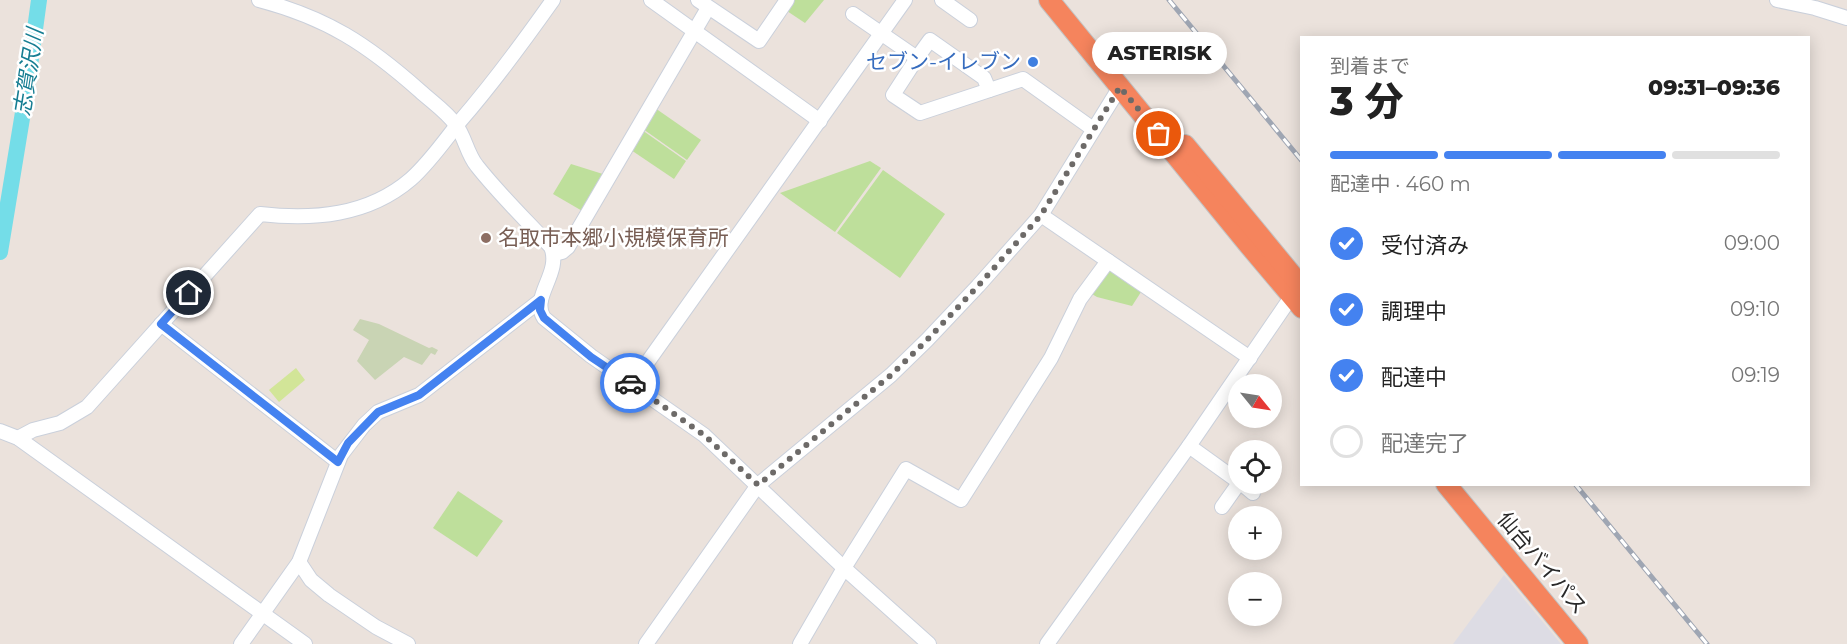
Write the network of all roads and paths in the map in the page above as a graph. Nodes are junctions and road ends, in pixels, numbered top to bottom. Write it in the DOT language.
graph roads {
  1 [pos="259,0"];
  2 [pos="553,0"];
  3 [pos="651,0"];
  4 [pos="787,0"];
  5 [pos="905,0"];
  6 [pos="942,0"];
  7 [pos="1049,0"];
  8 [pos="1065,0"];
  9 [pos="1777,0"];
  10 [pos="703,4"];
  11 [pos="853,14"];
  12 [pos="1847,18"];
  13 [pos="970,20"];
  14 [pos="694,31"];
  15 [pos="882,33"];
  16 [pos="917,58"];
  17 [pos="1120,87"];
  18 [pos="989,90"];
  19 [pos="819,121"];
  20 [pos="457,126"];
  21 [pos="1093,129"];
  22 [pos="1041,215"];
  23 [pos="554,254"];
  24 [pos="1108,261"];
  25 [pos="1300,295"];
  26 [pos="541,300"];
  27 [pos="161,324"];
  28 [pos="1250,358"];
  29 [pos="632,384"];
  30 [pos="0,431"];
  31 [pos="18,438"];
  32 [pos="1189,446"];
  33 [pos="338,462"];
  34 [pos="1228,474"];
  35 [pos="758,485"];
  36 [pos="1448,486"];
  37 [pos="1464,486"];
  38 [pos="1231,494"];
  39 [pos="1222,507"];
  40 [pos="299,562"];
  41 [pos="844,568"];
  42 [pos="262,614"];
  43 [pos="241,644"];
  44 [pos="304,644"];
  45 [pos="408,644"];
  46 [pos="646,644"];
  47 [pos="800,644"];
  48 [pos="929,644"];
  49 [pos="1047,644"];
  50 [pos="1578,644"];
  51 [pos="1593,644"];
  1 -- 20 [label="street"];
  2 -- 20 [label="street"];
  3 -- 14 [label="street"];
  4 -- 10 [label="street"];
  5 -- 15 [label="street"];
  6 -- 13 [label="street"];
  7 -- 17 [label="highway"];
  8 -- 25 [label="highway"];
  9 -- 12 [label="street"];
  10 -- 14 [label="street"];
  11 -- 15 [label="street"];
  14 -- 19 [label="street"];
  14 -- 23 [label="street"];
  15 -- 16 [label="street"];
  15 -- 19 [label="street"];
  16 -- 18 [label="street"];
  16 -- 18 [label="street"];
  17 -- 21 [label="street"];
  17 -- 25 [label="highway"];
  18 -- 21 [label="street"];
  19 -- 29 [label="street"];
  20 -- 23 [label="street"];
  20 -- 27 [label="street"];
  21 -- 22 [label="street"];
  22 -- 24 [label="street"];
  22 -- 35 [label="street"];
  23 -- 26 [label="street"];
  24 -- 28 [label="street"];
  24 -- 41 [label="street"];
  25 -- 28 [label="street"];
  26 -- 29 [label="street"];
  26 -- 33 [label="street"];
  27 -- 31 [label="street"];
  27 -- 33 [label="street"];
  28 -- 32 [label="street"];
  29 -- 35 [label="street"];
  30 -- 31 [label="street"];
  31 -- 42 [label="street"];
  32 -- 34 [label="street"];
  32 -- 49 [label="street"];
  33 -- 40 [label="street"];
  35 -- 41 [label="street"];
  35 -- 46 [label="street"];
  36 -- 50 [label="highway, 仙台バイパス"];
  37 -- 51 [label="highway, 仙台バイパス"];
  38 -- 39 [label="street"];
  40 -- 42 [label="street"];
  40 -- 45 [label="street"];
  41 -- 47 [label="street"];
  41 -- 48 [label="street"];
  42 -- 43 [label="street"];
  42 -- 44 [label="street"];
}
